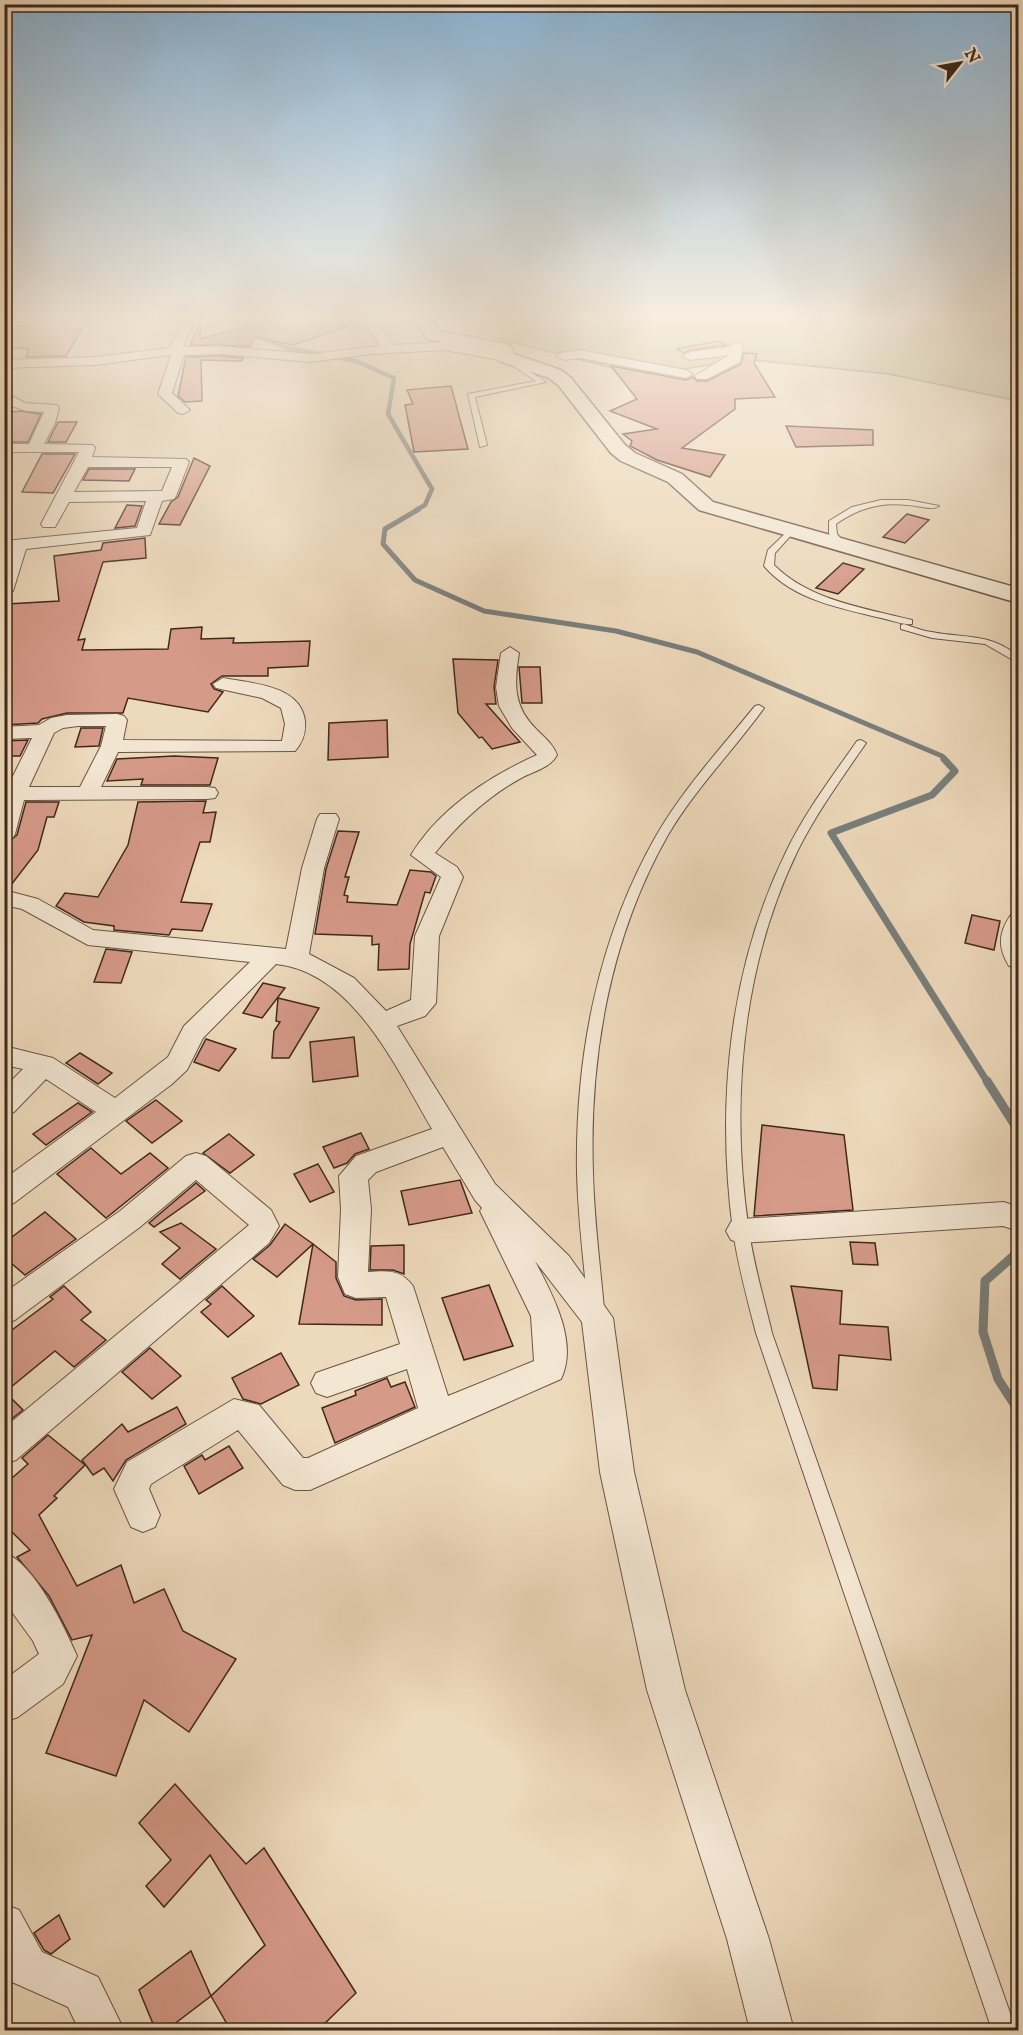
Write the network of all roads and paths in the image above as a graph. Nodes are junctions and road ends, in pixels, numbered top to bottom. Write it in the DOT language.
graph roads {
  1 [pos="51,410"];
  2 [pos="474,410"];
  3 [pos="587,410"];
  4 [pos="483,445"];
  5 [pos="34,448"];
  6 [pos="4,453"];
  7 [pos="83,462"];
  8 [pos="156,496"];
  9 [pos="61,497"];
  10 [pos="935,506"];
  11 [pos="49,524"];
  12 [pos="790,532"];
  13 [pos="11,546"];
  14 [pos="844,547"];
  15 [pos="4,591"];
  16 [pos="1018,596"];
  17 [pos="510,652"];
  18 [pos="1018,660"];
  19 [pos="223,684"];
  20 [pos="759,708"];
  21 [pos="45,731"];
  22 [pos="4,733"];
  23 [pos="861,742"];
  24 [pos="111,746"];
  25 [pos="87,793"];
  26 [pos="207,793"];
  27 [pos="15,794"];
  28 [pos="328,819"];
  29 [pos="4,834"];
  30 [pos="4,897"];
  31 [pos="1018,922"];
  32 [pos="284,956"];
  33 [pos="1018,960"];
  34 [pos="381,1022"];
  35 [pos="4,1055"];
  36 [pos="45,1065"];
  37 [pos="4,1105"];
  38 [pos="114,1111"];
  39 [pos="450,1134"];
  40 [pos="485,1192"];
  41 [pos="4,1195"];
  42 [pos="1011,1217"];
  43 [pos="741,1231"];
  44 [pos="4,1311"];
  45 [pos="597,1317"];
  46 [pos="417,1352"];
  47 [pos="327,1383"];
  48 [pos="436,1416"];
  49 [pos="4,1449"];
  50 [pos="143,1515"];
  51 [pos="4,1570"];
  52 [pos="4,1703"];
  53 [pos="4,1925"];
  54 [pos="102,2031"];
  55 [pos="772,2031"];
  56 [pos="1004,2031"];
  1 -- 5 [label="street"];
  2 -- 4 [label="lane"];
  3 -- 12 [label="street"];
  5 -- 6 [label="street"];
  5 -- 7 [label="street"];
  7 -- 8 [label="street"];
  7 -- 9 [label="street"];
  8 -- 9 [label="street"];
  8 -- 13 [label="street"];
  9 -- 11 [label="street"];
  10 -- 14 [label="lane"];
  12 -- 14 [label="street"];
  12 -- 18 [label="lane"];
  13 -- 15 [label="street"];
  14 -- 16 [label="street"];
  17 -- 34 [label="street"];
  19 -- 24 [label="street"];
  20 -- 45 [label="lane"];
  21 -- 22 [label="street"];
  21 -- 24 [label="street"];
  21 -- 27 [label="street"];
  23 -- 43 [label="lane"];
  24 -- 25 [label="street"];
  25 -- 26 [label="street"];
  25 -- 27 [label="street"];
  27 -- 29 [label="street"];
  28 -- 32 [label="street"];
  30 -- 32 [label="street"];
  31 -- 33 [label="street"];
  32 -- 34 [label="street"];
  32 -- 38 [label="street"];
  34 -- 39 [label="street"];
  35 -- 36 [label="street"];
  36 -- 37 [label="street"];
  36 -- 38 [label="street"];
  38 -- 41 [label="street"];
  39 -- 40 [label="street"];
  39 -- 46 [label="street"];
  40 -- 45 [label="street"];
  40 -- 48 [label="street"];
  42 -- 43 [label="street"];
  43 -- 56 [label="lane"];
  44 -- 49 [label="street"];
  45 -- 55 [label="street"];
  46 -- 47 [label="street"];
  46 -- 48 [label="street"];
  48 -- 50 [label="street"];
  51 -- 52 [label="street"];
  53 -- 54 [label="street"];
}
